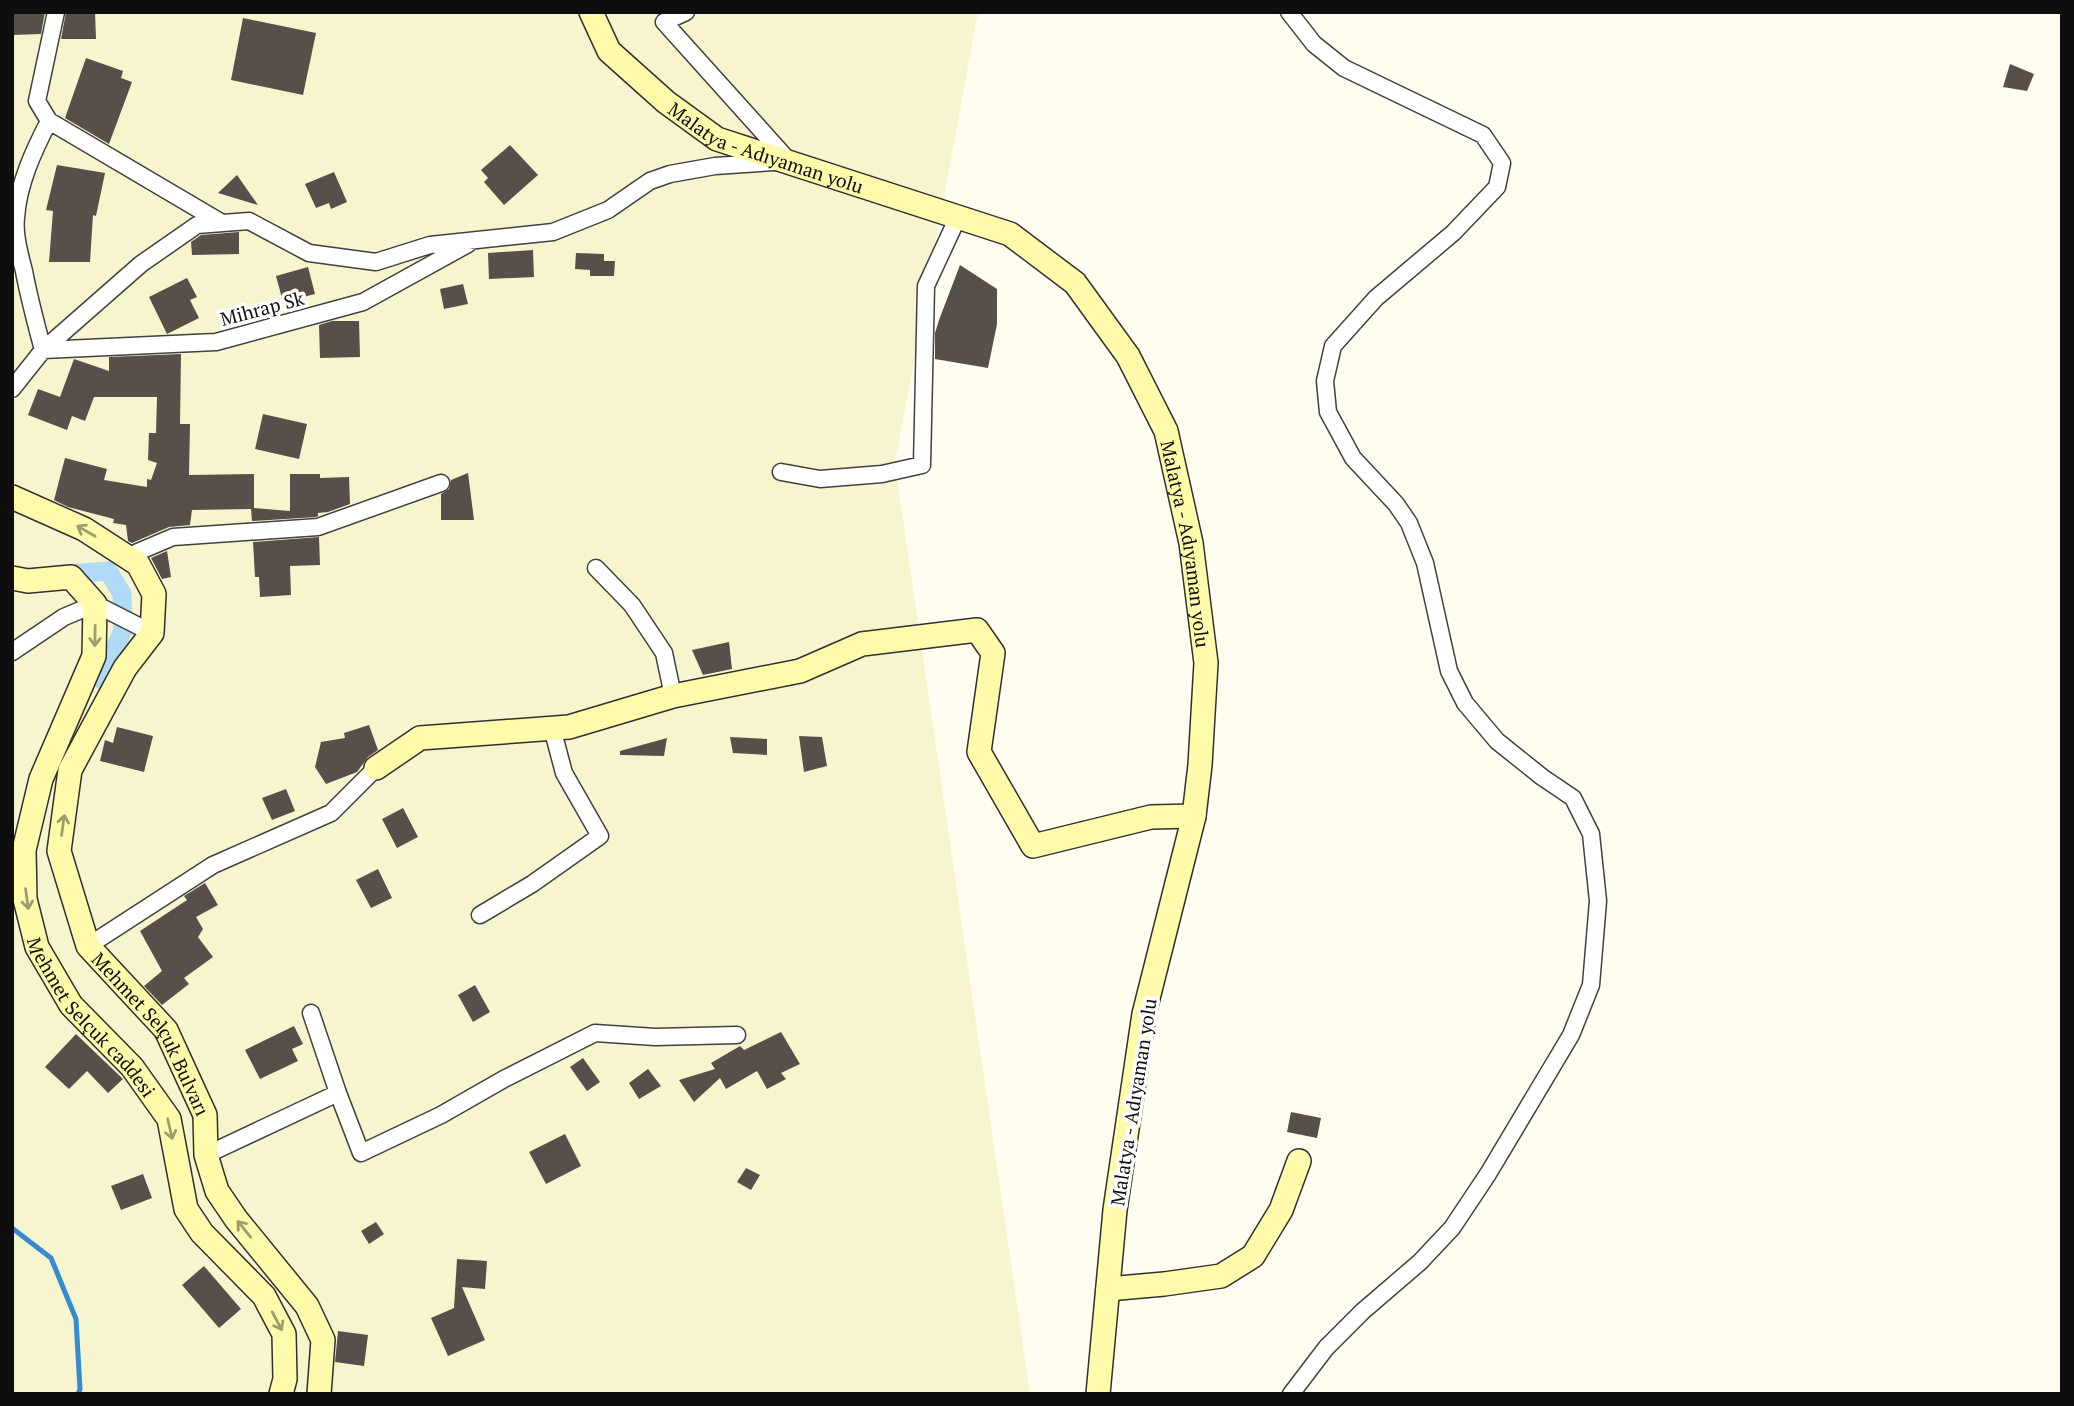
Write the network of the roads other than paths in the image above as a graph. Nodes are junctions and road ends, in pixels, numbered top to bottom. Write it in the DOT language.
graph roads {
  1 [pos="56,12"];
  2 [pos="591,12"];
  3 [pos="686,12"];
  4 [pos="1289,12"];
  5 [pos="49,121"];
  6 [pos="788,162"];
  7 [pos="958,217"];
  8 [pos="222,223"];
  9 [pos="474,240"];
  10 [pos="43,350"];
  11 [pos="12,389"];
  12 [pos="781,472"];
  13 [pos="441,484"];
  14 [pos="12,497"];
  15 [pos="126,557"];
  16 [pos="596,568"];
  17 [pos="12,578"];
  18 [pos="96,604"];
  19 [pos="152,633"];
  20 [pos="12,652"];
  21 [pos="673,696"];
  22 [pos="552,728"];
  23 [pos="376,768"];
  24 [pos="1194,816"];
  25 [pos="480,915"];
  26 [pos="88,946"];
  27 [pos="311,1013"];
  28 [pos="737,1035"];
  29 [pos="338,1093"];
  30 [pos="206,1155"];
  31 [pos="1299,1161"];
  32 [pos="1108,1289"];
  33 [pos="281,1394"];
  34 [pos="319,1394"];
  35 [pos="1098,1394"];
  36 [pos="1291,1394"];
  1 -- 5 [label="street"];
  2 -- 6 [label="main road, Malatya - Adıyaman yolu"];
  3 -- 6 [label="street"];
  4 -- 36 [label="street"];
  5 -- 8 [label="street"];
  5 -- 10 [label="street"];
  6 -- 7 [label="main road, Malatya - Adıyaman yolu"];
  6 -- 9 [label="street"];
  7 -- 12 [label="street"];
  7 -- 24 [label="main road, Malatya - Adıyaman yolu"];
  8 -- 9 [label="street"];
  8 -- 10 [label="street"];
  9 -- 10 [label="street, Mihrap Sk"];
  10 -- 11 [label="street"];
  13 -- 15 [label="street"];
  15 -- 14 [label="main road, one-way"];
  15 -- 19 [label="main road"];
  16 -- 21 [label="street"];
  17 -- 18 [label="main road"];
  18 -- 19 [label="street"];
  18 -- 20 [label="street"];
  18 -- 33 [label="main road, Mehmet Selçuk caddesi, one-way"];
  26 -- 19 [label="main road, Mehmet Selçuk Bulvarı, one-way"];
  21 -- 22 [label="main road"];
  21 -- 24 [label="main road"];
  22 -- 23 [label="main road"];
  22 -- 25 [label="street"];
  23 -- 26 [label="street"];
  24 -- 32 [label="main road, Malatya - Adıyaman yolu"];
  26 -- 30 [label="main road, Mehmet Selçuk Bulvarı"];
  27 -- 29 [label="street"];
  28 -- 29 [label="street"];
  29 -- 30 [label="street"];
  34 -- 30 [label="main road, Mehmet Selçuk Bulvarı, one-way"];
  31 -- 32 [label="main road"];
  32 -- 35 [label="main road, Malatya - Adıyaman yolu"];
}
